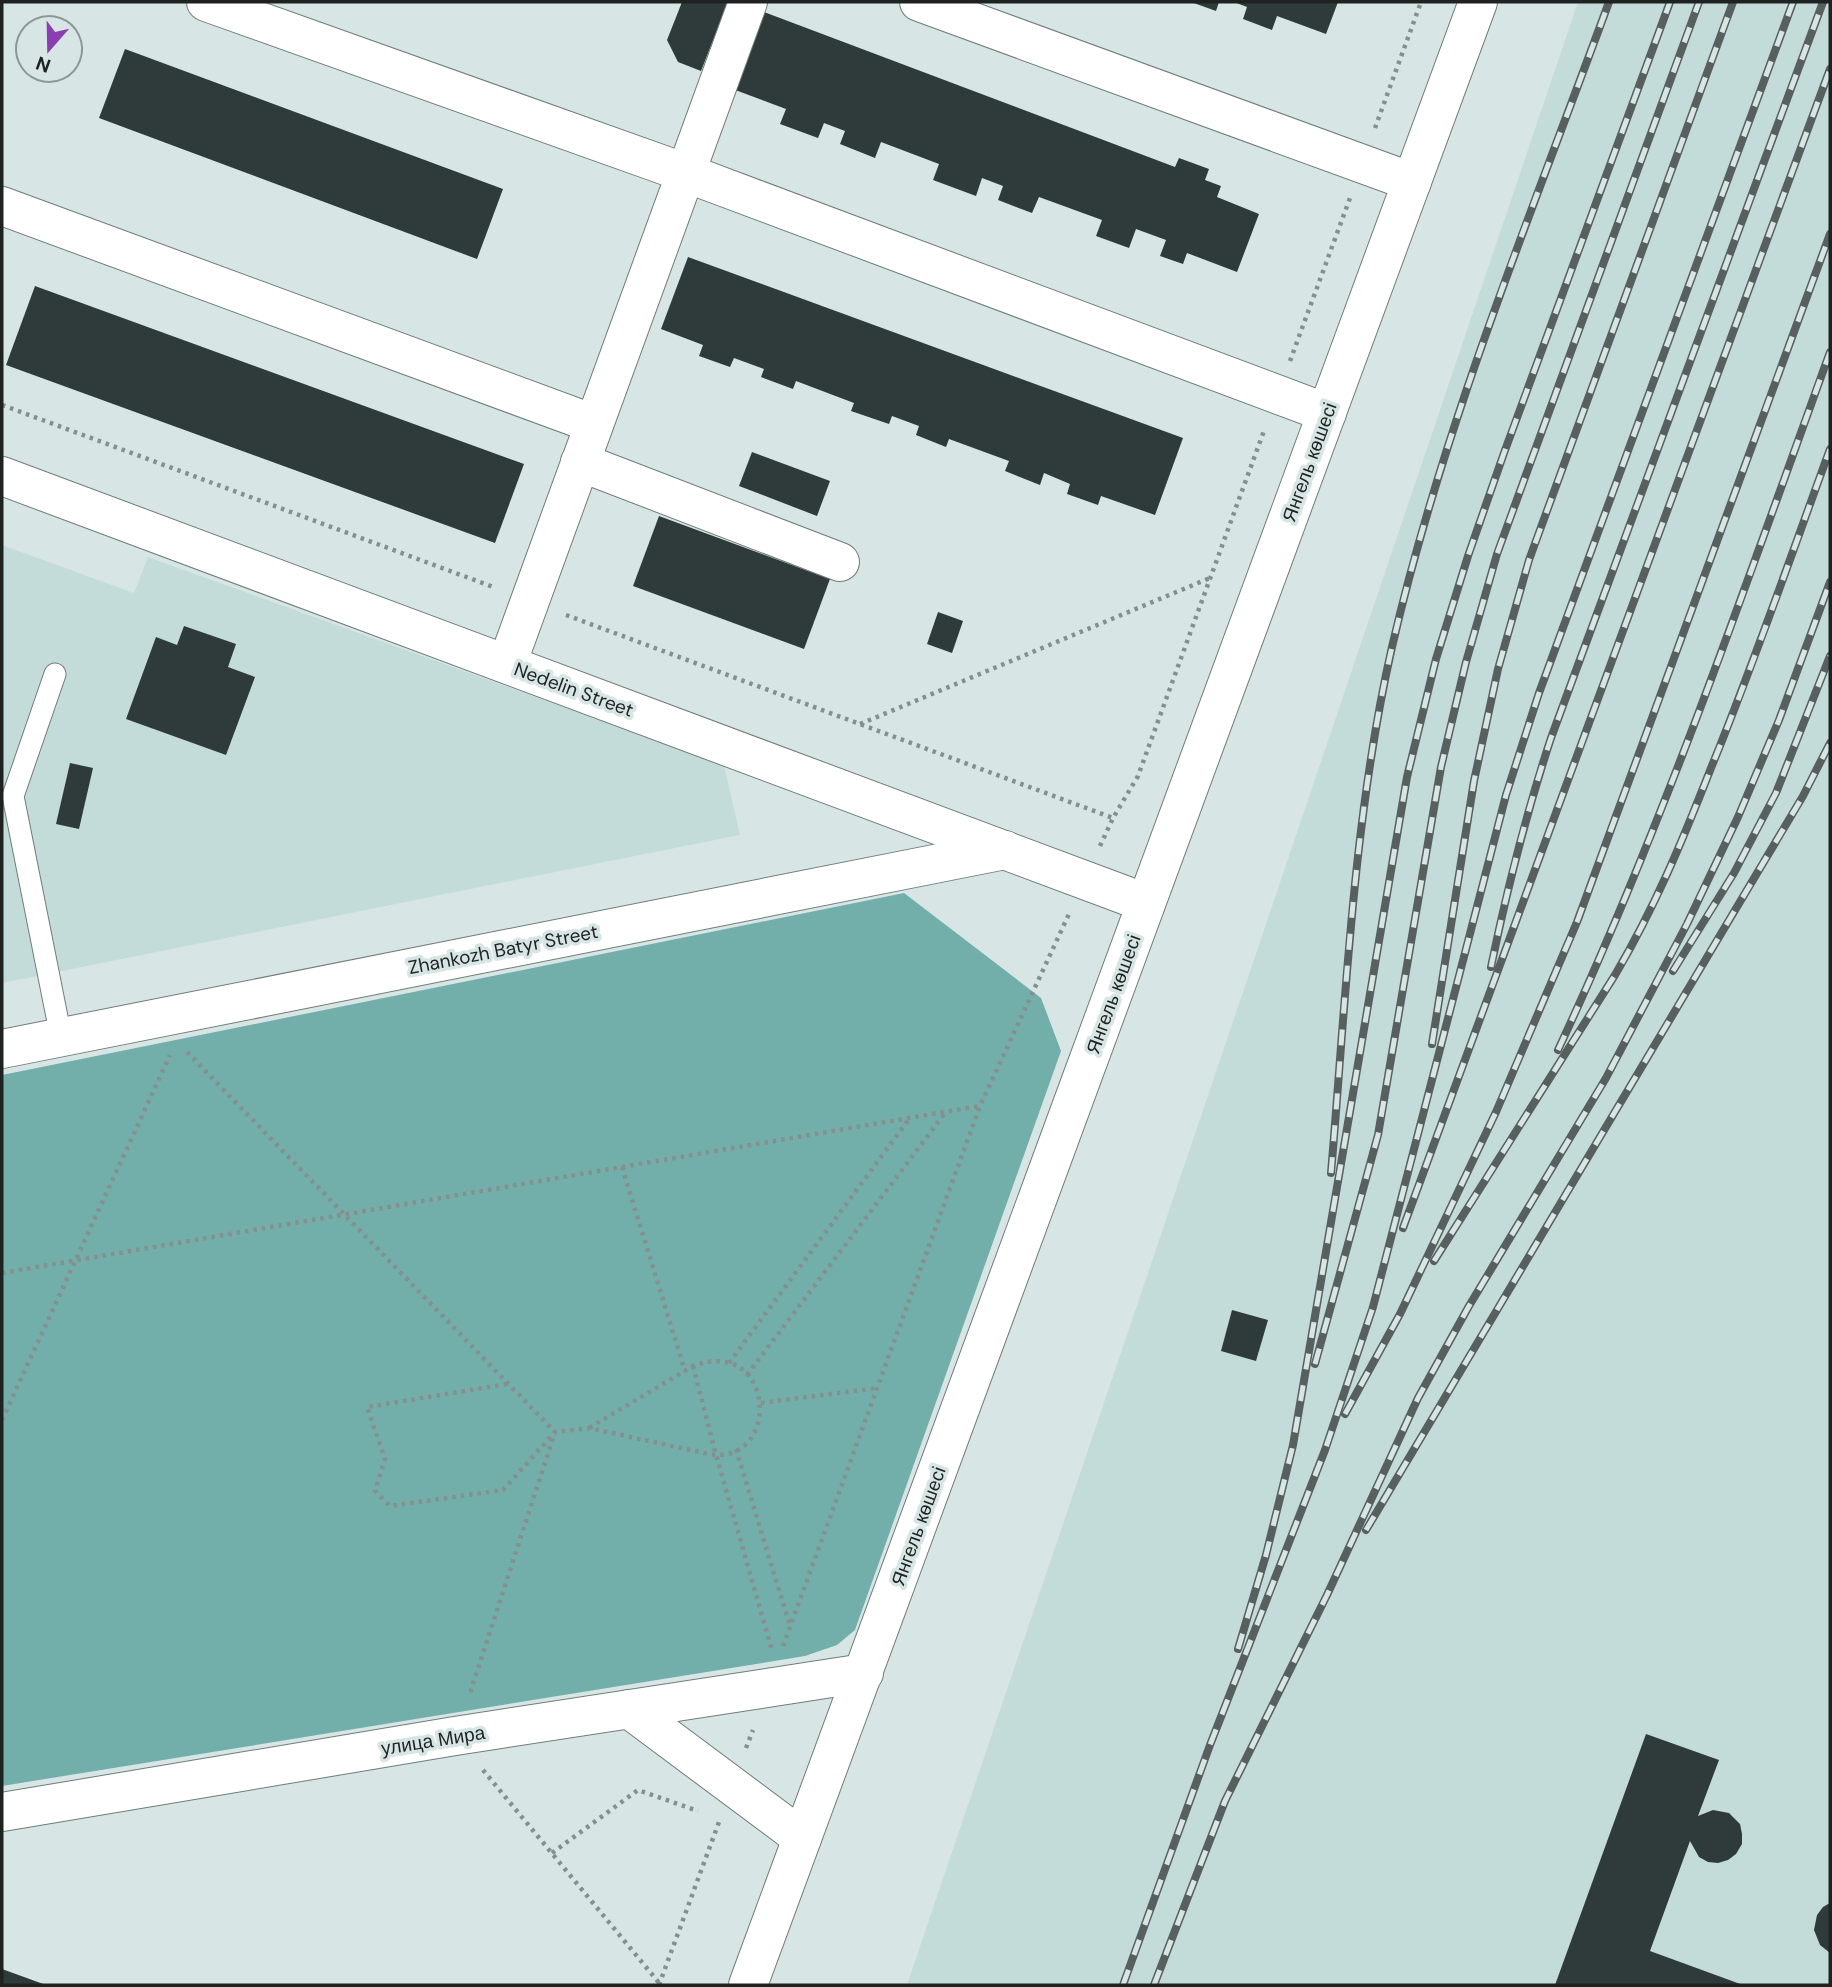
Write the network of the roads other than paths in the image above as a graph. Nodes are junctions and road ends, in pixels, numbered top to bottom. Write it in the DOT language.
graph roads {
  1 [pos="206,2"];
  2 [pos="748,2"];
  3 [pos="919,2"];
  4 [pos="1478,2"];
  5 [pos="686,173"];
  6 [pos="1412,182"];
  7 [pos="2,206"];
  8 [pos="1327,413"];
  9 [pos="594,424"];
  10 [pos="580,462"];
  11 [pos="2,476"];
  12 [pos="840,562"];
  13 [pos="507,664"];
  14 [pos="55,674"];
  15 [pos="1004,850"];
  16 [pos="1146,903"];
  17 [pos="61,1037"];
  18 [pos="2,1049"];
  19 [pos="864,1673"];
  20 [pos="629,1709"];
  21 [pos="2,1812"];
  22 [pos="802,1838"];
  23 [pos="748,1985"];
  1 -- 5 [label="street"];
  2 -- 5 [label="street"];
  3 -- 6 [label="street"];
  4 -- 6 [label="street, Янгель көшесі"];
  5 -- 8 [label="street"];
  5 -- 9 [label="street"];
  6 -- 8 [label="street, Янгель көшесі"];
  7 -- 9 [label="street"];
  8 -- 16 [label="street, Янгель көшесі"];
  9 -- 10 [label="street"];
  10 -- 12 [label="street"];
  10 -- 13 [label="street"];
  11 -- 13 [label="street, Nedelin Street"];
  13 -- 15 [label="street, Nedelin Street"];
  14 -- 17 [label="lane"];
  15 -- 16 [label="street, Nedelin Street"];
  15 -- 17 [label="street, Zhankozh Batyr Street"];
  16 -- 19 [label="street, Янгель көшесі"];
  17 -- 18 [label="street, Zhankozh Batyr Street"];
  19 -- 20 [label="street, улица Мира"];
  19 -- 22 [label="street, Янгель көшесі"];
  20 -- 21 [label="street, улица Мира"];
  20 -- 22 [label="street"];
  22 -- 23 [label="street, Янгель көшесі"];
}
